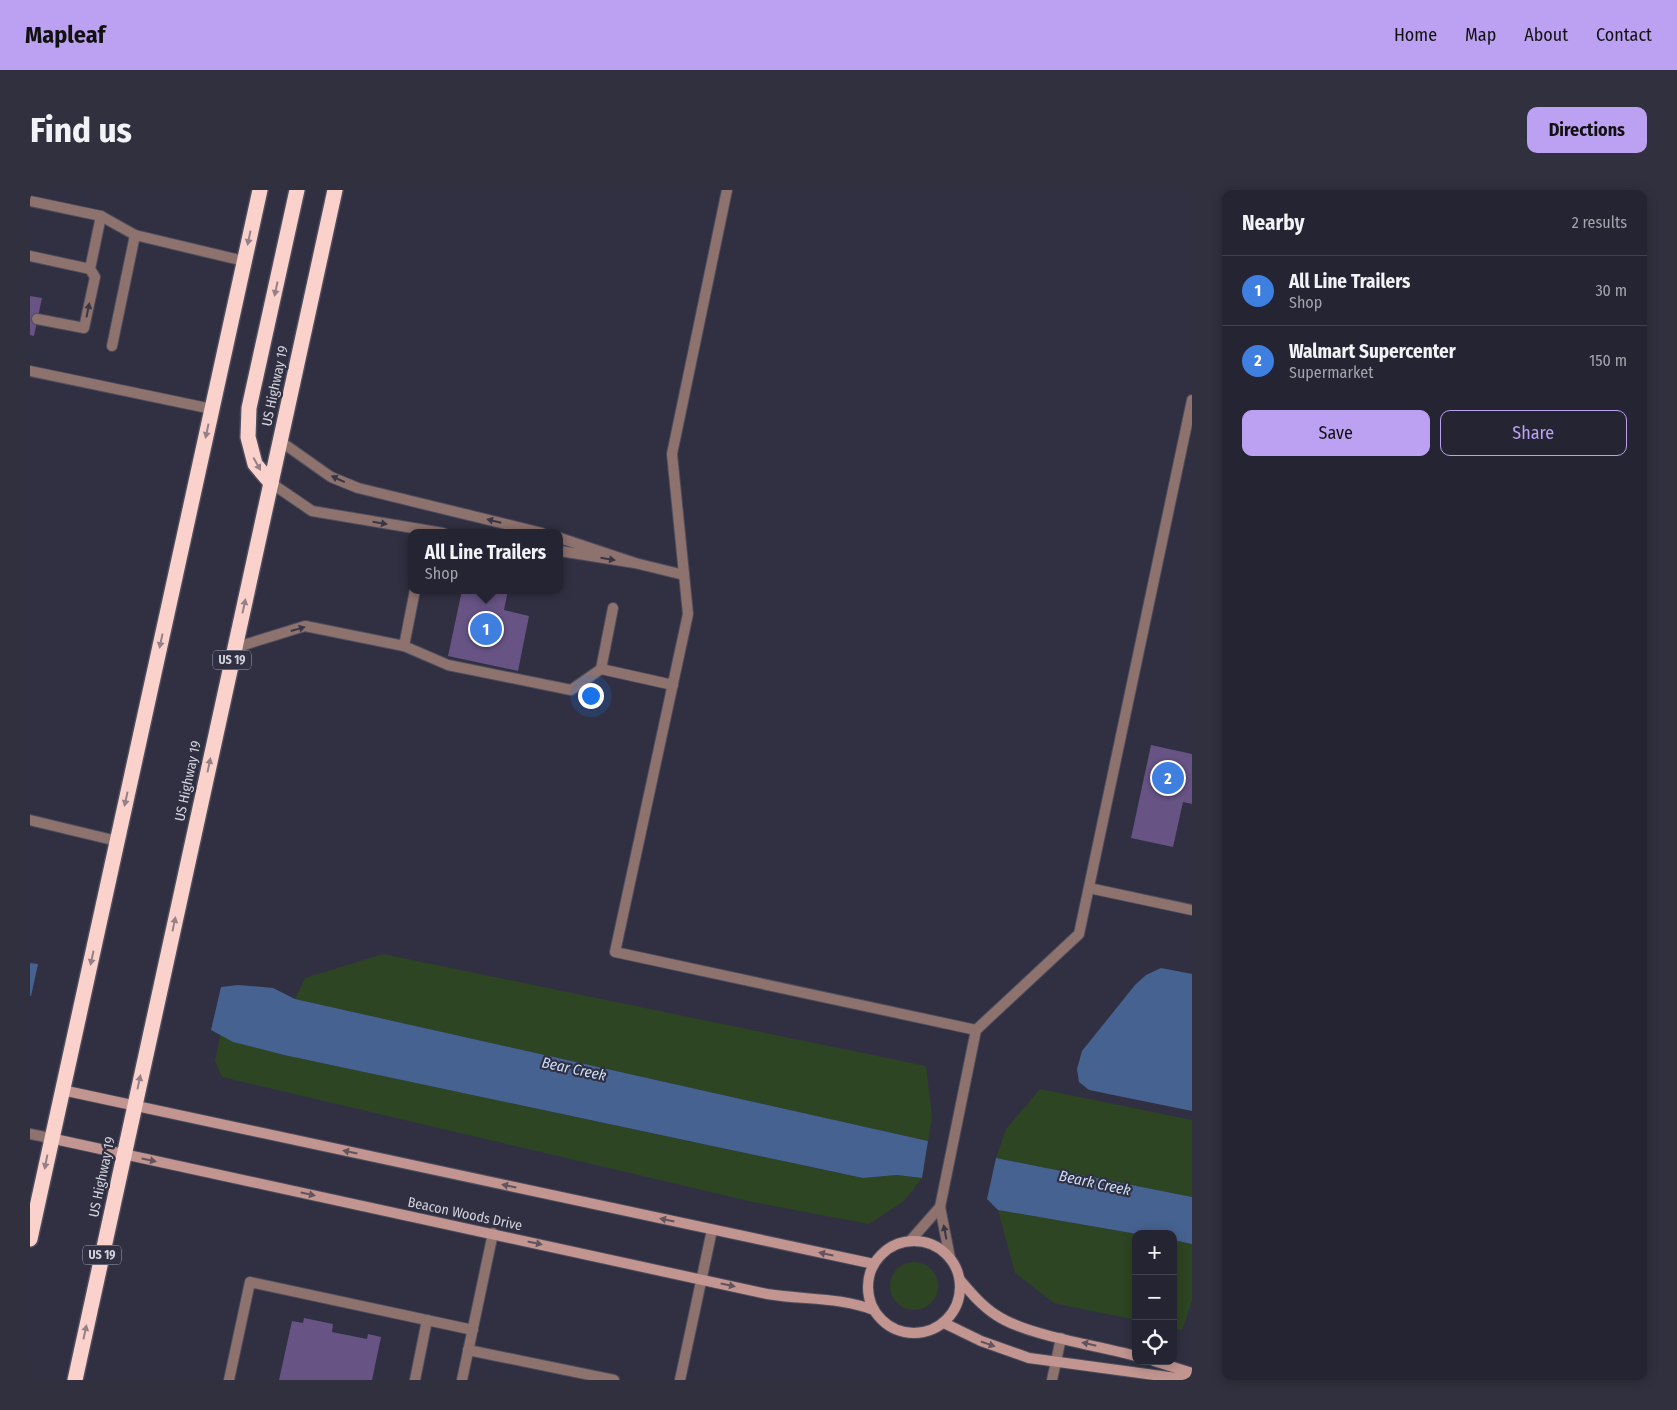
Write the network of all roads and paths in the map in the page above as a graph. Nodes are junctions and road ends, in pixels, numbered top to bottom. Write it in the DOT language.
graph roads {
  1 [pos="260,190"];
  2 [pos="297,190"];
  3 [pos="335,190"];
  4 [pos="726,190"];
  5 [pos="30,201"];
  6 [pos="101,216"];
  7 [pos="136,235"];
  8 [pos="30,256"];
  9 [pos="244,261"];
  10 [pos="90,268"];
  11 [pos="38,319"];
  12 [pos="112,346"];
  13 [pos="30,371"];
  14 [pos="1192,400"];
  15 [pos="212,409"];
  16 [pos="280,442"];
  17 [pos="271,483"];
  18 [pos="419,529"];
  19 [pos="526,529"];
  20 [pos="563,539"];
  21 [pos="563,551"];
  22 [pos="635,563"];
  23 [pos="684,575"];
  24 [pos="414,594"];
  25 [pos="613,608"];
  26 [pos="404,646"];
  27 [pos="234,648"];
  28 [pos="601,669"];
  29 [pos="673,685"];
  30 [pos="30,820"];
  31 [pos="117,841"];
  32 [pos="1089,888"];
  33 [pos="1192,910"];
  34 [pos="976,1030"];
  35 [pos="62,1090"];
  36 [pos="134,1105"];
  37 [pos="30,1134"];
  38 [pos="50,1138"];
  39 [pos="123,1155"];
  40 [pos="940,1207"];
  41 [pos="712,1230"];
  42 [pos="493,1233"];
  43 [pos="30,1239"];
  44 [pos="910,1241"];
  45 [pos="950,1258"];
  46 [pos="874,1264"];
  47 [pos="701,1279"];
  48 [pos="960,1280"];
  49 [pos="874,1310"];
  50 [pos="427,1320"];
  51 [pos="944,1323"];
  52 [pos="473,1330"];
  53 [pos="1061,1338"];
  54 [pos="468,1350"];
  55 [pos="1132,1355"];
  56 [pos="1055,1362"];
  57 [pos="1168,1365"];
  58 [pos="1192,1372"];
  59 [pos="75,1380"];
  60 [pos="229,1380"];
  61 [pos="415,1380"];
  62 [pos="462,1380"];
  63 [pos="614,1380"];
  64 [pos="680,1380"];
  65 [pos="1052,1380"];
  66 [pos="1190,1380"];
  1 -- 9 [label="highway, one-way"];
  2 -- 17 [label="highway, one-way"];
  3 -- 16 [label="highway, US Highway 19 / US 19"];
  4 -- 23 [label="lane"];
  5 -- 6 [label="lane"];
  6 -- 7 [label="lane"];
  6 -- 10 [label="lane"];
  7 -- 9 [label="lane"];
  7 -- 12 [label="lane"];
  8 -- 10 [label="lane"];
  9 -- 15 [label="highway"];
  11 -- 10 [label="lane, one-way"];
  13 -- 15 [label="lane"];
  14 -- 32 [label="lane"];
  15 -- 31 [label="highway, one-way"];
  16 -- 17 [label="highway, US Highway 19 / US 19"];
  19 -- 16 [label="lane, one-way"];
  17 -- 18 [label="lane, one-way"];
  27 -- 17 [label="highway, US Highway 19 / US 19, one-way"];
  20 -- 22 [label="lane"];
  21 -- 22 [label="lane, one-way"];
  22 -- 23 [label="lane"];
  23 -- 29 [label="lane"];
  24 -- 26 [label="lane"];
  25 -- 28 [label="lane"];
  27 -- 26 [label="lane, one-way"];
  26 -- 28 [label="lane"];
  36 -- 27 [label="highway, US Highway 19 / US 19, one-way"];
  28 -- 29 [label="lane"];
  29 -- 34 [label="lane"];
  30 -- 31 [label="lane"];
  31 -- 35 [label="highway, one-way"];
  32 -- 33 [label="lane"];
  32 -- 34 [label="lane"];
  34 -- 40 [label="lane"];
  35 -- 36 [label="street"];
  35 -- 38 [label="highway"];
  36 -- 39 [label="highway, US Highway 19 / US 19"];
  41 -- 36 [label="street, one-way"];
  37 -- 38 [label="lane"];
  38 -- 39 [label="street, Beacon Woods Drive"];
  38 -- 43 [label="highway, one-way"];
  39 -- 42 [label="street, Beacon Woods Drive, one-way"];
  59 -- 39 [label="highway, US Highway 19 / US 19, one-way"];
  40 -- 44 [label="lane"];
  45 -- 40 [label="lane, one-way"];
  46 -- 41 [label="street, one-way"];
  41 -- 47 [label="lane"];
  42 -- 47 [label="street, Beacon Woods Drive, one-way"];
  42 -- 52 [label="lane"];
  44 -- 45 [label="street"];
  44 -- 46 [label="street"];
  45 -- 48 [label="street"];
  46 -- 49 [label="street"];
  47 -- 49 [label="street, Beacon Woods Drive, one-way"];
  47 -- 64 [label="lane"];
  48 -- 51 [label="street"];
  48 -- 53 [label="street"];
  49 -- 51 [label="street, Beacon Woods Drive"];
  50 -- 52 [label="lane"];
  50 -- 60 [label="lane"];
  50 -- 61 [label="lane"];
  51 -- 56 [label="street, one-way"];
  52 -- 54 [label="lane"];
  55 -- 53 [label="street, one-way"];
  53 -- 56 [label="lane"];
  54 -- 62 [label="lane"];
  54 -- 63 [label="lane"];
  56 -- 65 [label="lane"];
  56 -- 66 [label="street"];
  57 -- 58 [label="street"];
}
